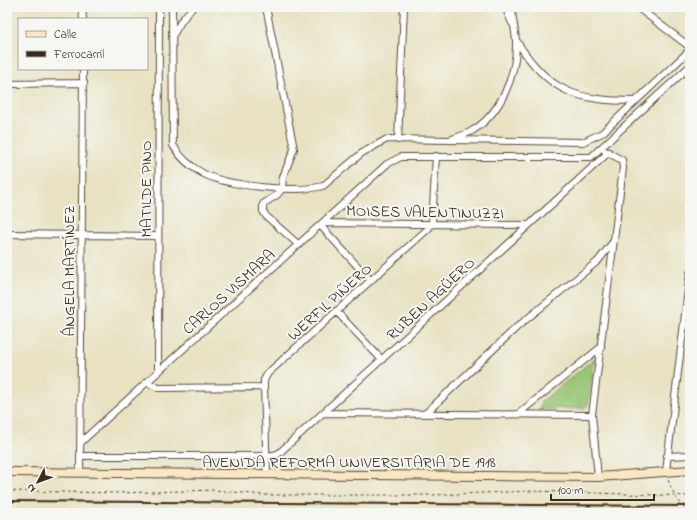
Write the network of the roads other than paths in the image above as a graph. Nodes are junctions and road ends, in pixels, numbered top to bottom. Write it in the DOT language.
graph roads {
  1 [pos="82,7"];
  2 [pos="159,7"];
  3 [pos="172,7"];
  4 [pos="192,7"];
  5 [pos="266,7"];
  6 [pos="404,7"];
  7 [pos="505,7"];
  8 [pos="512,7"];
  9 [pos="637,7"];
  10 [pos="83,18"];
  11 [pos="514,30"];
  12 [pos="172,39"];
  13 [pos="516,40"];
  14 [pos="690,48"];
  15 [pos="690,66"];
  16 [pos="83,70"];
  17 [pos="84,83"];
  18 [pos="7,84"];
  19 [pos="636,101"];
  20 [pos="398,140"];
  21 [pos="449,140"];
  22 [pos="601,148"];
  23 [pos="609,152"];
  24 [pos="436,156"];
  25 [pos="282,189"];
  26 [pos="432,223"];
  27 [pos="322,224"];
  28 [pos="527,225"];
  29 [pos="7,234"];
  30 [pos="81,234"];
  31 [pos="158,236"];
  32 [pos="614,241"];
  33 [pos="299,245"];
  34 [pos="690,273"];
  35 [pos="371,281"];
  36 [pos="336,311"];
  37 [pos="601,347"];
  38 [pos="382,360"];
  39 [pos="158,372"];
  40 [pos="147,382"];
  41 [pos="264,387"];
  42 [pos="324,413"];
  43 [pos="426,414"];
  44 [pos="518,414"];
  45 [pos="592,415"];
  46 [pos="81,442"];
  47 [pos="690,455"];
  48 [pos="80,456"];
  49 [pos="267,456"];
  50 [pos="668,456"];
  51 [pos="690,470"];
  52 [pos="666,471"];
  53 [pos="7,472"];
  54 [pos="80,473"];
  55 [pos="267,474"];
  56 [pos="598,477"];
  1 -- 10 [label="street"];
  2 -- 31 [label="street, MATILDE PINO"];
  3 -- 12 [label="street"];
  4 -- 12 [label="street"];
  5 -- 25 [label="street"];
  6 -- 20 [label="street"];
  7 -- 11 [label="street"];
  8 -- 11 [label="street"];
  9 -- 14 [label="street"];
  11 -- 13 [label="street"];
  12 -- 25 [label="street"];
  13 -- 19 [label="street"];
  13 -- 21 [label="street"];
  14 -- 19 [label="street"];
  15 -- 22 [label="street"];
  16 -- 17 [label="street, ÁNGELA MARTÍNEZ"];
  17 -- 18 [label="street"];
  17 -- 30 [label="street, ÁNGELA MARTÍNEZ"];
  19 -- 21 [label="street"];
  20 -- 21 [label="street"];
  20 -- 25 [label="street"];
  22 -- 23 [label="street"];
  22 -- 24 [label="street"];
  23 -- 28 [label="street, RUBEN AGÜERO"];
  23 -- 32 [label="street"];
  24 -- 26 [label="street"];
  24 -- 27 [label="street, CARLOS VISMARA"];
  25 -- 33 [label="street"];
  26 -- 27 [label="street, MOISES VALENTINUZZI"];
  26 -- 28 [label="street, MOISES VALENTINUZZI"];
  26 -- 35 [label="street, WERFIL PIÑERO"];
  27 -- 33 [label="street, CARLOS VISMARA"];
  27 -- 35 [label="street"];
  28 -- 38 [label="street, RUBEN AGÜERO"];
  29 -- 30 [label="street"];
  30 -- 31 [label="street"];
  30 -- 46 [label="street, ÁNGELA MARTÍNEZ"];
  31 -- 39 [label="street, MATILDE PINO"];
  32 -- 37 [label="street"];
  32 -- 43 [label="street"];
  33 -- 39 [label="street, CARLOS VISMARA"];
  34 -- 50 [label="street"];
  35 -- 36 [label="street, WERFIL PIÑERO"];
  36 -- 38 [label="street"];
  36 -- 41 [label="street, WERFIL PIÑERO"];
  37 -- 44 [label="street"];
  37 -- 45 [label="street"];
  38 -- 42 [label="street, RUBEN AGÜERO"];
  39 -- 40 [label="street, CARLOS VISMARA"];
  40 -- 41 [label="street"];
  40 -- 46 [label="street, CARLOS VISMARA"];
  41 -- 49 [label="street, WERFIL PIÑERO"];
  42 -- 43 [label="street"];
  42 -- 49 [label="street, RUBEN AGÜERO"];
  43 -- 44 [label="street"];
  44 -- 45 [label="street"];
  45 -- 56 [label="street"];
  46 -- 48 [label="street, ÁNGELA MARTÍNEZ"];
  47 -- 50 [label="street"];
  48 -- 49 [label="street, AVENIDA REFORMA UNIVERSITARIA DE 1918"];
  48 -- 54 [label="street, ÁNGELA MARTÍNEZ"];
  49 -- 55 [label="street, WERFIL PIÑERO"];
  50 -- 52 [label="street"];
  51 -- 52 [label="main road, AVENIDA REFORMA UNIVERSITARIA DE 1918"];
  52 -- 56 [label="main road, AVENIDA REFORMA UNIVERSITARIA DE 1918"];
  53 -- 54 [label="main road, AVENIDA REFORMA UNIVERSITARIA DE 1918"];
  54 -- 55 [label="main road, AVENIDA REFORMA UNIVERSITARIA DE 1918"];
  55 -- 56 [label="main road, AVENIDA REFORMA UNIVERSITARIA DE 1918"];
}
